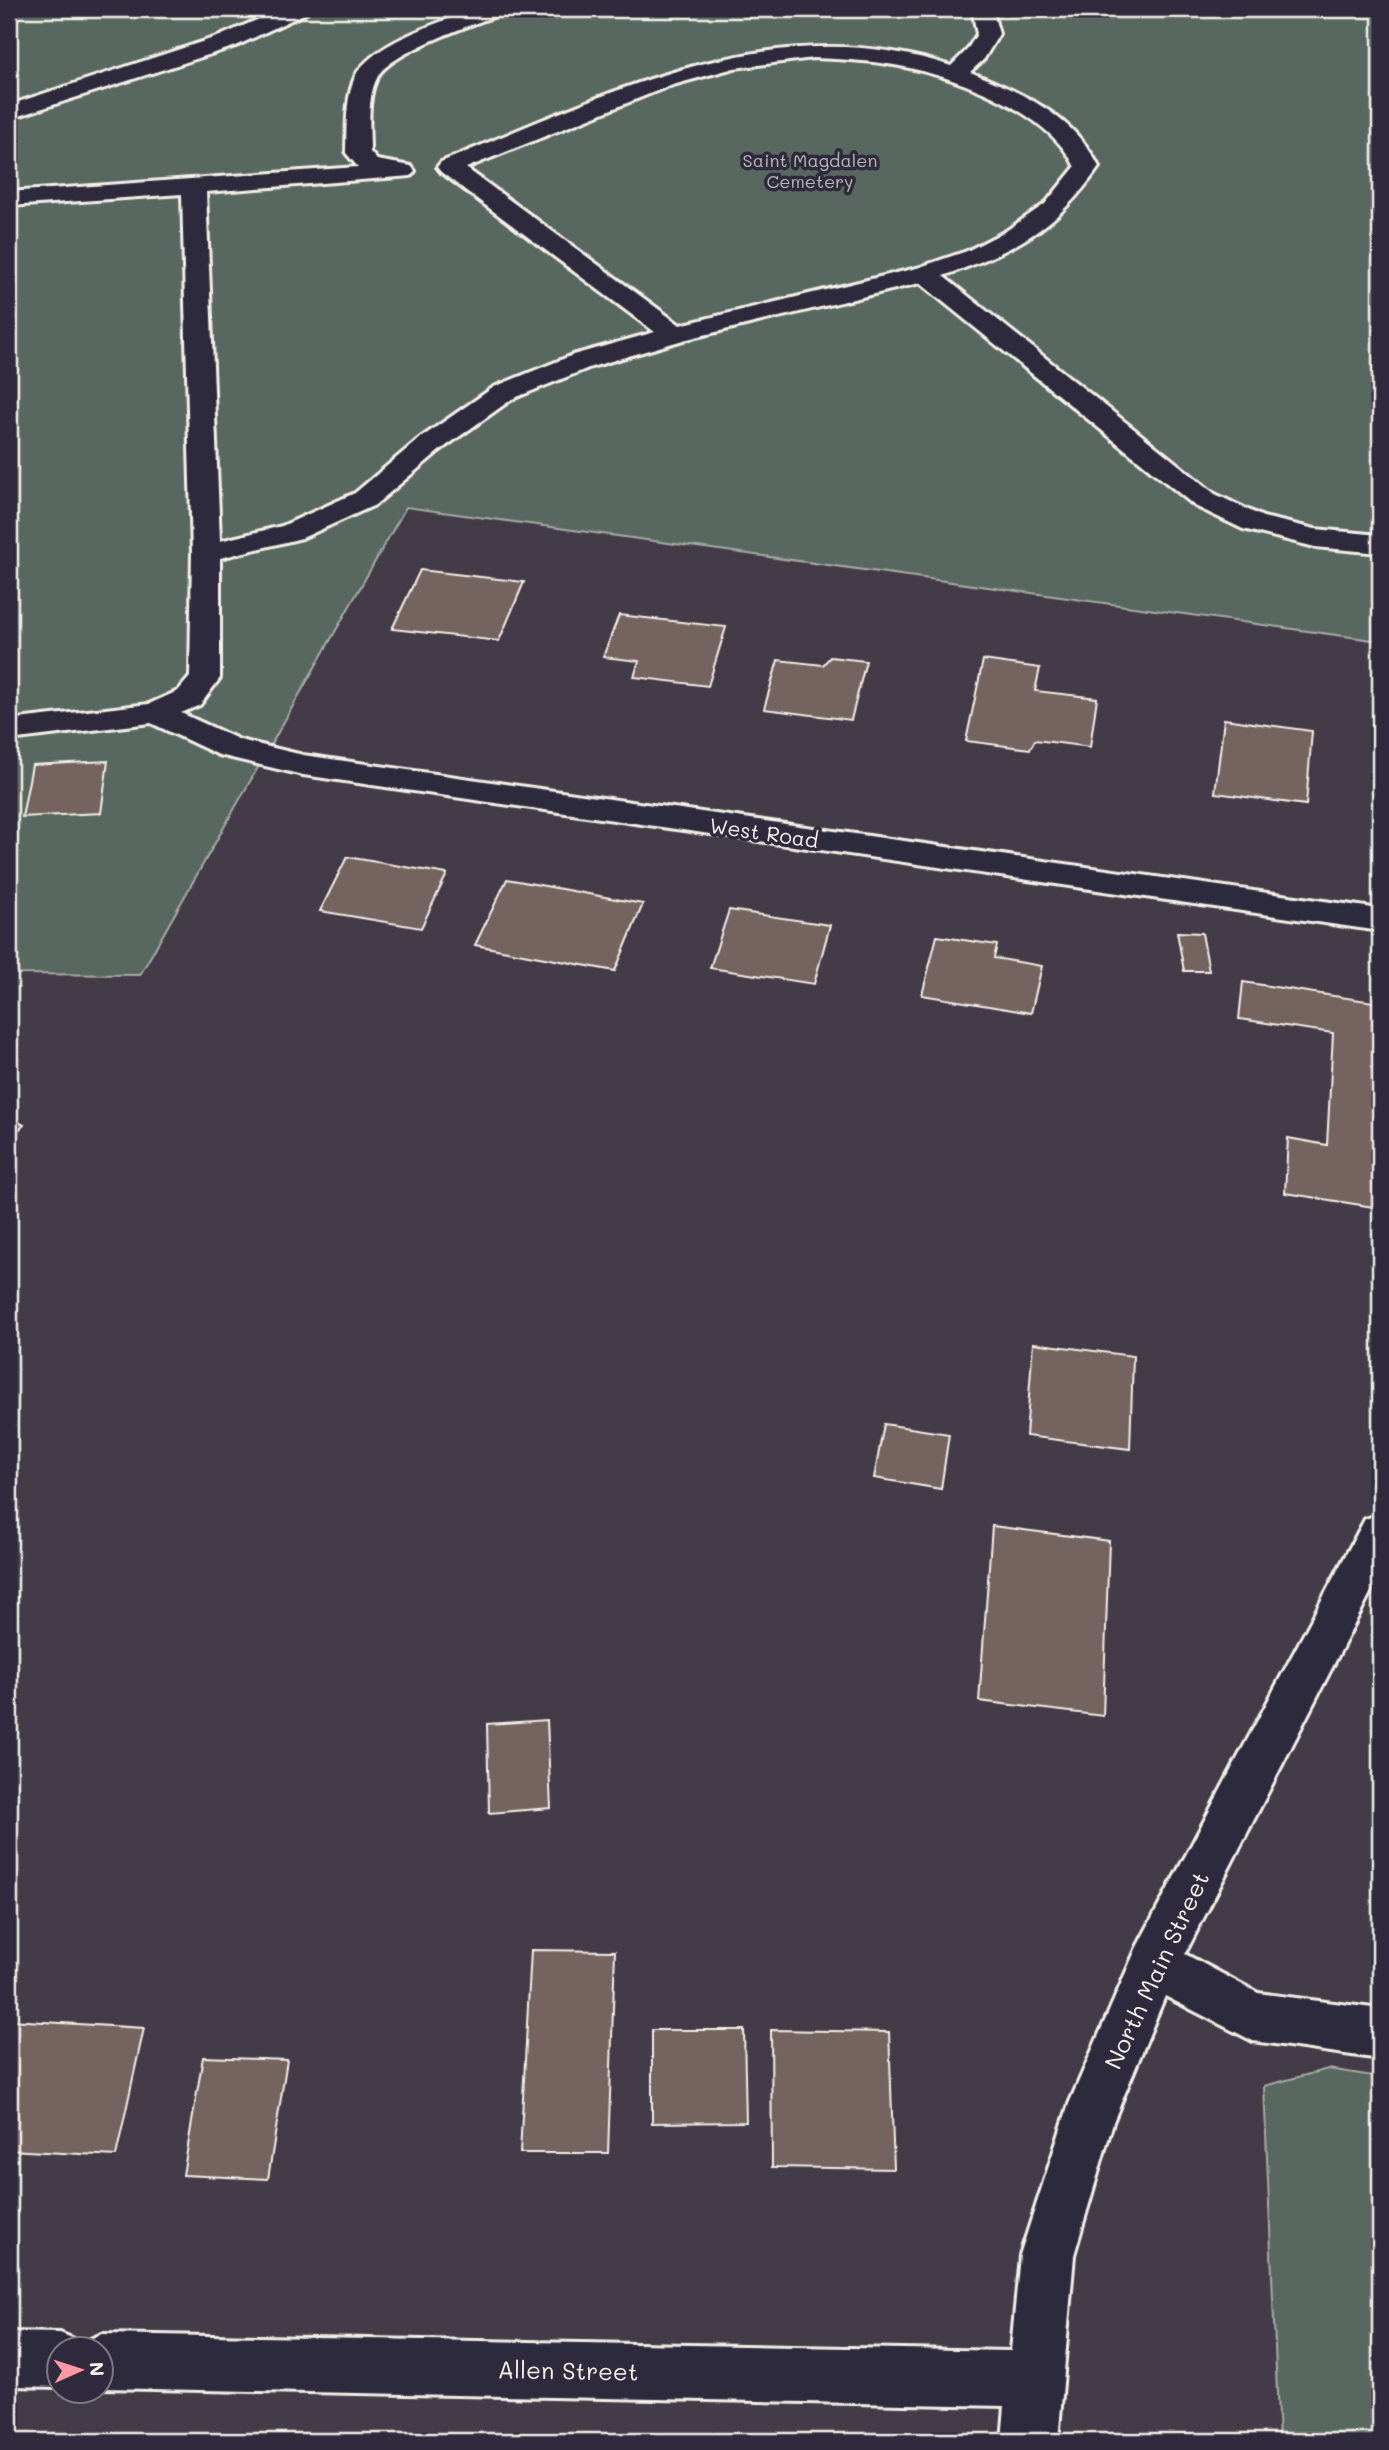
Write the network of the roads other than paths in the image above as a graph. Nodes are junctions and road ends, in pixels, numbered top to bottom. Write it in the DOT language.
graph roads {
  1 [pos="299,9"];
  2 [pos="498,9"];
  3 [pos="982,9"];
  4 [pos="956,74"];
  5 [pos="9,112"];
  6 [pos="449,166"];
  7 [pos="403,171"];
  8 [pos="194,186"];
  9 [pos="9,199"];
  10 [pos="925,274"];
  11 [pos="675,334"];
  12 [pos="1380,544"];
  13 [pos="206,553"];
  14 [pos="155,713"];
  15 [pos="9,730"];
  16 [pos="1380,920"];
  17 [pos="1380,1532"];
  18 [pos="1154,1964"];
  19 [pos="1380,2034"];
  20 [pos="9,2359"];
  21 [pos="46,2360"];
  22 [pos="116,2361"];
  23 [pos="1034,2379"];
  24 [pos="1030,2441"];
  1 -- 5 [label="street"];
  2 -- 7 [label="street"];
  3 -- 4 [label="street"];
  4 -- 6 [label="street"];
  4 -- 10 [label="street"];
  6 -- 7 [label="street"];
  6 -- 11 [label="street"];
  7 -- 8 [label="street"];
  8 -- 9 [label="street"];
  8 -- 13 [label="street"];
  10 -- 11 [label="street"];
  10 -- 12 [label="street"];
  11 -- 13 [label="street"];
  13 -- 14 [label="street"];
  14 -- 15 [label="street"];
  14 -- 16 [label="street, West Road"];
  17 -- 18 [label="street, North Main Street"];
  18 -- 19 [label="street"];
  18 -- 23 [label="street, North Main Street"];
  20 -- 21 [label="street"];
  22 -- 23 [label="street, Allen Street"];
  23 -- 24 [label="street, North Main Street"];
}
